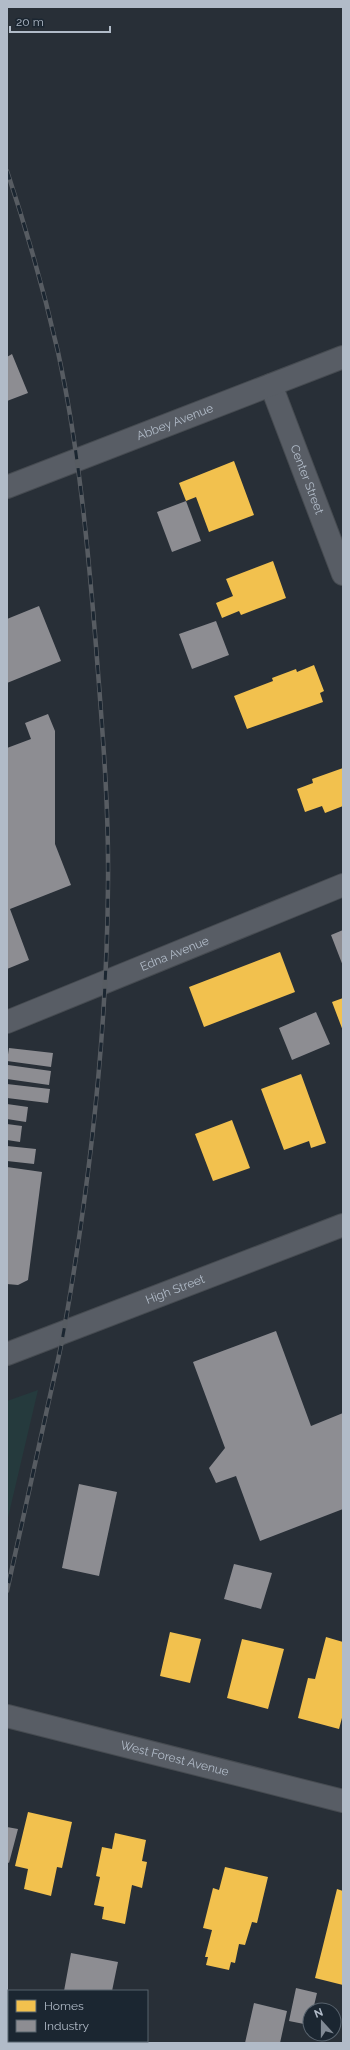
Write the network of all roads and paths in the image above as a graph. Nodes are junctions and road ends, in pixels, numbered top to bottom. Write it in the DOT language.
graph roads {
  1 [pos="343,357"];
  2 [pos="271,385"];
  3 [pos="7,487"];
  4 [pos="343,574"];
  5 [pos="343,885"];
  6 [pos="7,1022"];
  7 [pos="343,1224"];
  8 [pos="7,1354"];
  9 [pos="7,1716"];
  10 [pos="343,1801"];
  1 -- 2 [label="street, Abbey Avenue"];
  2 -- 3 [label="street, Abbey Avenue"];
  2 -- 4 [label="street, Center Street"];
  5 -- 6 [label="street, Edna Avenue"];
  7 -- 8 [label="street, High Street"];
  9 -- 10 [label="street, West Forest Avenue"];
}
